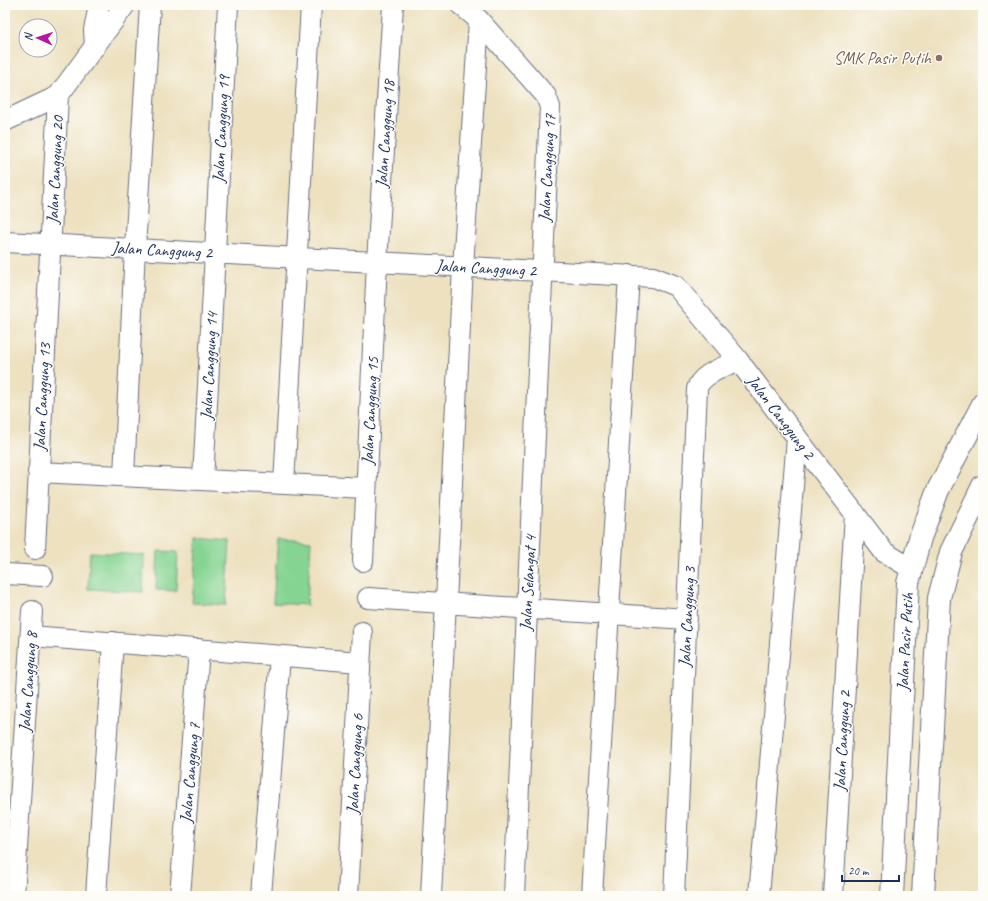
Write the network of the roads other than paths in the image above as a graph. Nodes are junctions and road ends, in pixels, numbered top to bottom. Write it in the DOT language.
graph roads {
  1 [pos="99,5"];
  2 [pos="125,5"];
  3 [pos="150,5"];
  4 [pos="228,5"];
  5 [pos="311,5"];
  6 [pos="393,5"];
  7 [pos="461,5"];
  8 [pos="479,20"];
  9 [pos="95,47"];
  10 [pos="58,96"];
  11 [pos="5,121"];
  12 [pos="5,242"];
  13 [pos="51,244"];
  14 [pos="135,249"];
  15 [pos="214,253"];
  16 [pos="295,258"];
  17 [pos="377,262"];
  18 [pos="463,267"];
  19 [pos="542,271"];
  20 [pos="629,275"];
  21 [pos="738,360"];
  22 [pos="983,404"];
  23 [pos="797,438"];
  24 [pos="38,472"];
  25 [pos="124,476"];
  26 [pos="203,480"];
  27 [pos="284,484"];
  28 [pos="983,486"];
  29 [pos="366,488"];
  30 [pos="855,513"];
  31 [pos="35,549"];
  32 [pos="363,560"];
  33 [pos="912,569"];
  34 [pos="5,574"];
  35 [pos="43,576"];
  36 [pos="368,598"];
  37 [pos="446,603"];
  38 [pos="527,609"];
  39 [pos="32,611"];
  40 [pos="610,614"];
  41 [pos="686,619"];
  42 [pos="362,632"];
  43 [pos="31,636"];
  44 [pos="112,642"];
  45 [pos="199,649"];
  46 [pos="280,656"];
  47 [pos="360,662"];
  48 [pos="14,896"];
  49 [pos="96,896"];
  50 [pos="180,896"];
  51 [pos="261,896"];
  52 [pos="348,896"];
  53 [pos="431,896"];
  54 [pos="514,896"];
  55 [pos="592,896"];
  56 [pos="674,896"];
  57 [pos="759,896"];
  58 [pos="833,896"];
  59 [pos="892,896"];
  60 [pos="923,896"];
  1 -- 9 [label="street"];
  2 -- 9 [label="street"];
  3 -- 14 [label="street"];
  4 -- 15 [label="street, Jalan Canggung 19"];
  5 -- 16 [label="street"];
  6 -- 17 [label="street, Jalan Canggung 18"];
  7 -- 8 [label="street, Jalan Canggung 17"];
  8 -- 18 [label="street"];
  8 -- 19 [label="street, Jalan Canggung 17"];
  9 -- 10 [label="street"];
  10 -- 11 [label="street"];
  10 -- 13 [label="street, Jalan Canggung 20"];
  12 -- 13 [label="street, Jalan Canggung 2"];
  13 -- 14 [label="street, Jalan Canggung 2"];
  13 -- 24 [label="street, Jalan Canggung 13"];
  14 -- 15 [label="street, Jalan Canggung 2"];
  14 -- 25 [label="street"];
  15 -- 16 [label="street, Jalan Canggung 2"];
  15 -- 26 [label="street, Jalan Canggung 14"];
  16 -- 17 [label="street, Jalan Canggung 2"];
  16 -- 27 [label="street"];
  17 -- 18 [label="street, Jalan Canggung 2"];
  17 -- 29 [label="street, Jalan Canggung 15"];
  18 -- 19 [label="street, Jalan Canggung 2"];
  18 -- 37 [label="street"];
  19 -- 20 [label="street, Jalan Canggung 2"];
  19 -- 38 [label="street, Jalan Selangat 4"];
  20 -- 21 [label="street, Jalan Canggung 2"];
  20 -- 40 [label="street"];
  21 -- 23 [label="street, Jalan Canggung 2"];
  21 -- 41 [label="street, Jalan Canggung 3"];
  22 -- 33 [label="main road, Jalan Pasir Putih"];
  23 -- 30 [label="street, Jalan Canggung 2"];
  23 -- 57 [label="street"];
  24 -- 25 [label="street"];
  24 -- 31 [label="street, Jalan Canggung 13"];
  25 -- 26 [label="street"];
  26 -- 27 [label="street"];
  27 -- 29 [label="street"];
  28 -- 60 [label="main road, Jalan Pasir Putih"];
  29 -- 32 [label="street, Jalan Canggung 15"];
  30 -- 33 [label="street, Jalan Canggung 2"];
  30 -- 58 [label="street, Jalan Canggung 2"];
  33 -- 59 [label="main road, Jalan Pasir Putih"];
  34 -- 35 [label="street"];
  36 -- 37 [label="street"];
  37 -- 38 [label="street"];
  37 -- 53 [label="street"];
  38 -- 40 [label="street"];
  38 -- 54 [label="street, Jalan Selangat 4"];
  39 -- 43 [label="street, Jalan Canggung 8"];
  40 -- 41 [label="street"];
  40 -- 55 [label="street"];
  41 -- 56 [label="street, Jalan Canggung 3"];
  42 -- 47 [label="street, Jalan Canggung 6"];
  43 -- 44 [label="street"];
  43 -- 48 [label="street, Jalan Canggung 8"];
  44 -- 45 [label="street"];
  44 -- 49 [label="street"];
  45 -- 46 [label="street"];
  45 -- 50 [label="street, Jalan Canggung 7"];
  46 -- 47 [label="street"];
  46 -- 51 [label="street"];
  47 -- 52 [label="street, Jalan Canggung 6"];
}
